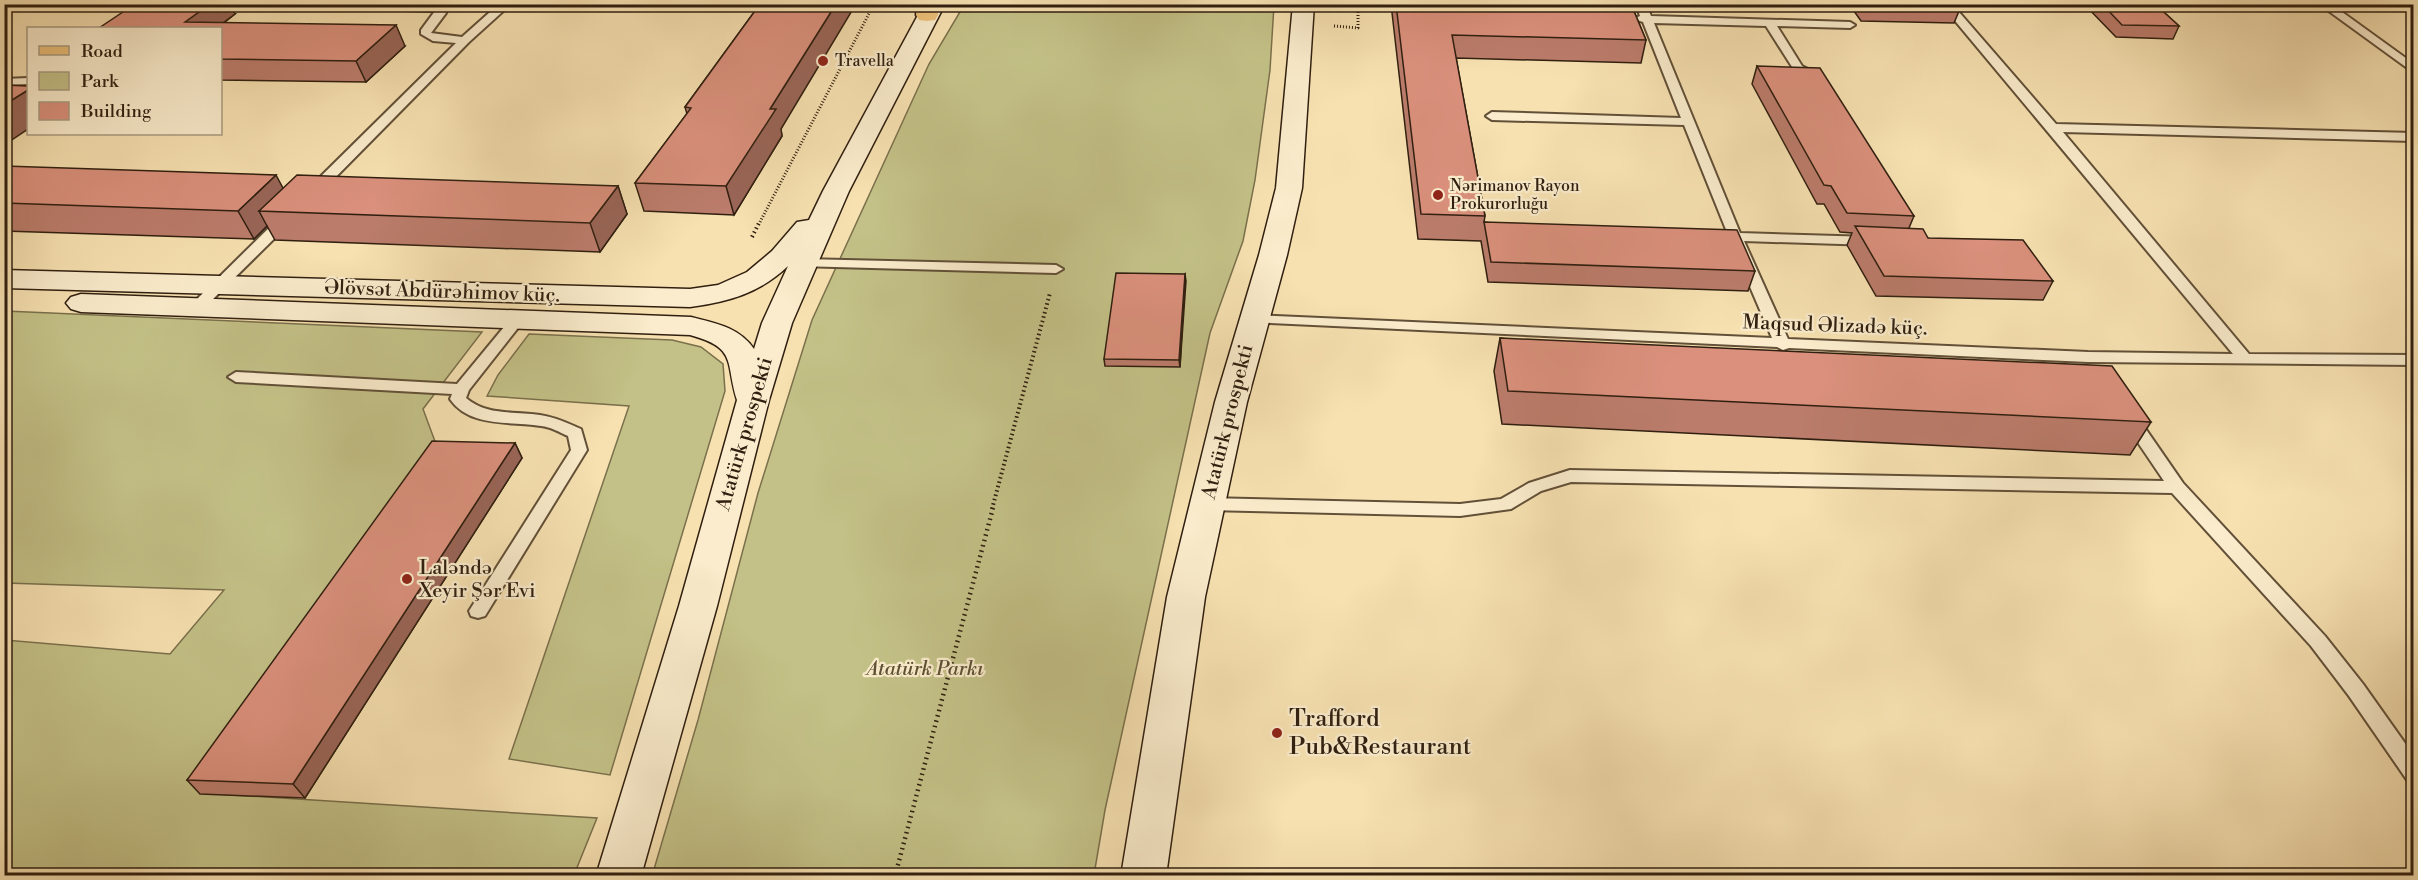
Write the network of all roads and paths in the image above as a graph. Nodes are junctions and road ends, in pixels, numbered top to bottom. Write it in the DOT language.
graph roads {
  1 [pos="506,4"];
  2 [pos="874,4"];
  3 [pos="1358,4"];
  4 [pos="1641,4"];
  5 [pos="1946,4"];
  6 [pos="2324,4"];
  7 [pos="369,6"];
  8 [pos="930,7"];
  9 [pos="1306,11"];
  10 [pos="1623,18"];
  11 [pos="1646,19"];
  12 [pos="1770,23"];
  13 [pos="1850,25"];
  14 [pos="465,40"];
  15 [pos="2414,70"];
  16 [pos="27,81"];
  17 [pos="4,82"];
  18 [pos="1827,91"];
  19 [pos="1492,116"];
  20 [pos="1689,122"];
  21 [pos="2053,128"];
  22 [pos="2414,137"];
  23 [pos="836,191"];
  24 [pos="1701,235"];
  25 [pos="1735,236"];
  26 [pos="750,240"];
  27 [pos="1885,242"];
  28 [pos="803,263"];
  29 [pos="1056,269"];
  30 [pos="4,279"];
  31 [pos="220,284"];
  32 [pos="4,300"];
  33 [pos="196,308"];
  34 [pos="518,319"];
  35 [pos="1255,319"];
  36 [pos="1783,345"];
  37 [pos="2088,357"];
  38 [pos="2244,357"];
  39 [pos="2414,360"];
  40 [pos="2101,376"];
  41 [pos="236,377"];
  42 [pos="460,389"];
  43 [pos="753,400"];
  44 [pos="2120,404"];
  45 [pos="2177,487"];
  46 [pos="1207,504"];
  47 [pos="478,611"];
  48 [pos="2414,774"];
  49 [pos="618,876"];
  50 [pos="895,876"];
  51 [pos="1143,876"];
  1 -- 14 [label="lane"];
  2 -- 26 [label="path"];
  3 -- 9 [label="path"];
  4 -- 11 [label="lane"];
  5 -- 21 [label="lane"];
  6 -- 15 [label="lane"];
  7 -- 14 [label="lane"];
  8 -- 23 [label="main road, Atatürk prospekti"];
  9 -- 35 [label="main road, Atatürk prospekti"];
  10 -- 11 [label="lane"];
  11 -- 12 [label="lane"];
  11 -- 20 [label="lane"];
  12 -- 13 [label="lane"];
  12 -- 18 [label="lane"];
  14 -- 31 [label="lane"];
  16 -- 17 [label="lane"];
  19 -- 20 [label="lane"];
  20 -- 25 [label="lane"];
  21 -- 22 [label="lane"];
  21 -- 38 [label="lane"];
  23 -- 28 [label="main road, Atatürk prospekti"];
  23 -- 31 [label="main road, Əlövsət Abdürəhimov küç."];
  24 -- 25 [label="lane"];
  25 -- 27 [label="lane"];
  25 -- 36 [label="lane"];
  28 -- 29 [label="lane"];
  28 -- 43 [label="main road, Atatürk prospekti"];
  29 -- 50 [label="path"];
  30 -- 31 [label="main road, Əlövsət Abdürəhimov küç."];
  31 -- 33 [label="lane"];
  32 -- 33 [label="main road, Əlövsət Abdürəhimov küç."];
  33 -- 34 [label="main road, Əlövsət Abdürəhimov küç."];
  34 -- 42 [label="lane"];
  34 -- 43 [label="main road, Əlövsət Abdürəhimov küç."];
  35 -- 36 [label="lane, Maqsud Əlizadə küç."];
  35 -- 46 [label="main road, Atatürk prospekti"];
  36 -- 37 [label="lane, Maqsud Əlizadə küç."];
  37 -- 38 [label="lane, Maqsud Əlizadə küç."];
  37 -- 40 [label="lane"];
  38 -- 39 [label="lane, Maqsud Əlizadə küç."];
  41 -- 42 [label="lane"];
  42 -- 47 [label="lane"];
  43 -- 49 [label="main road, Atatürk prospekti"];
  44 -- 45 [label="lane"];
  45 -- 46 [label="lane"];
  45 -- 48 [label="lane"];
  46 -- 51 [label="main road, Atatürk prospekti"];
}
